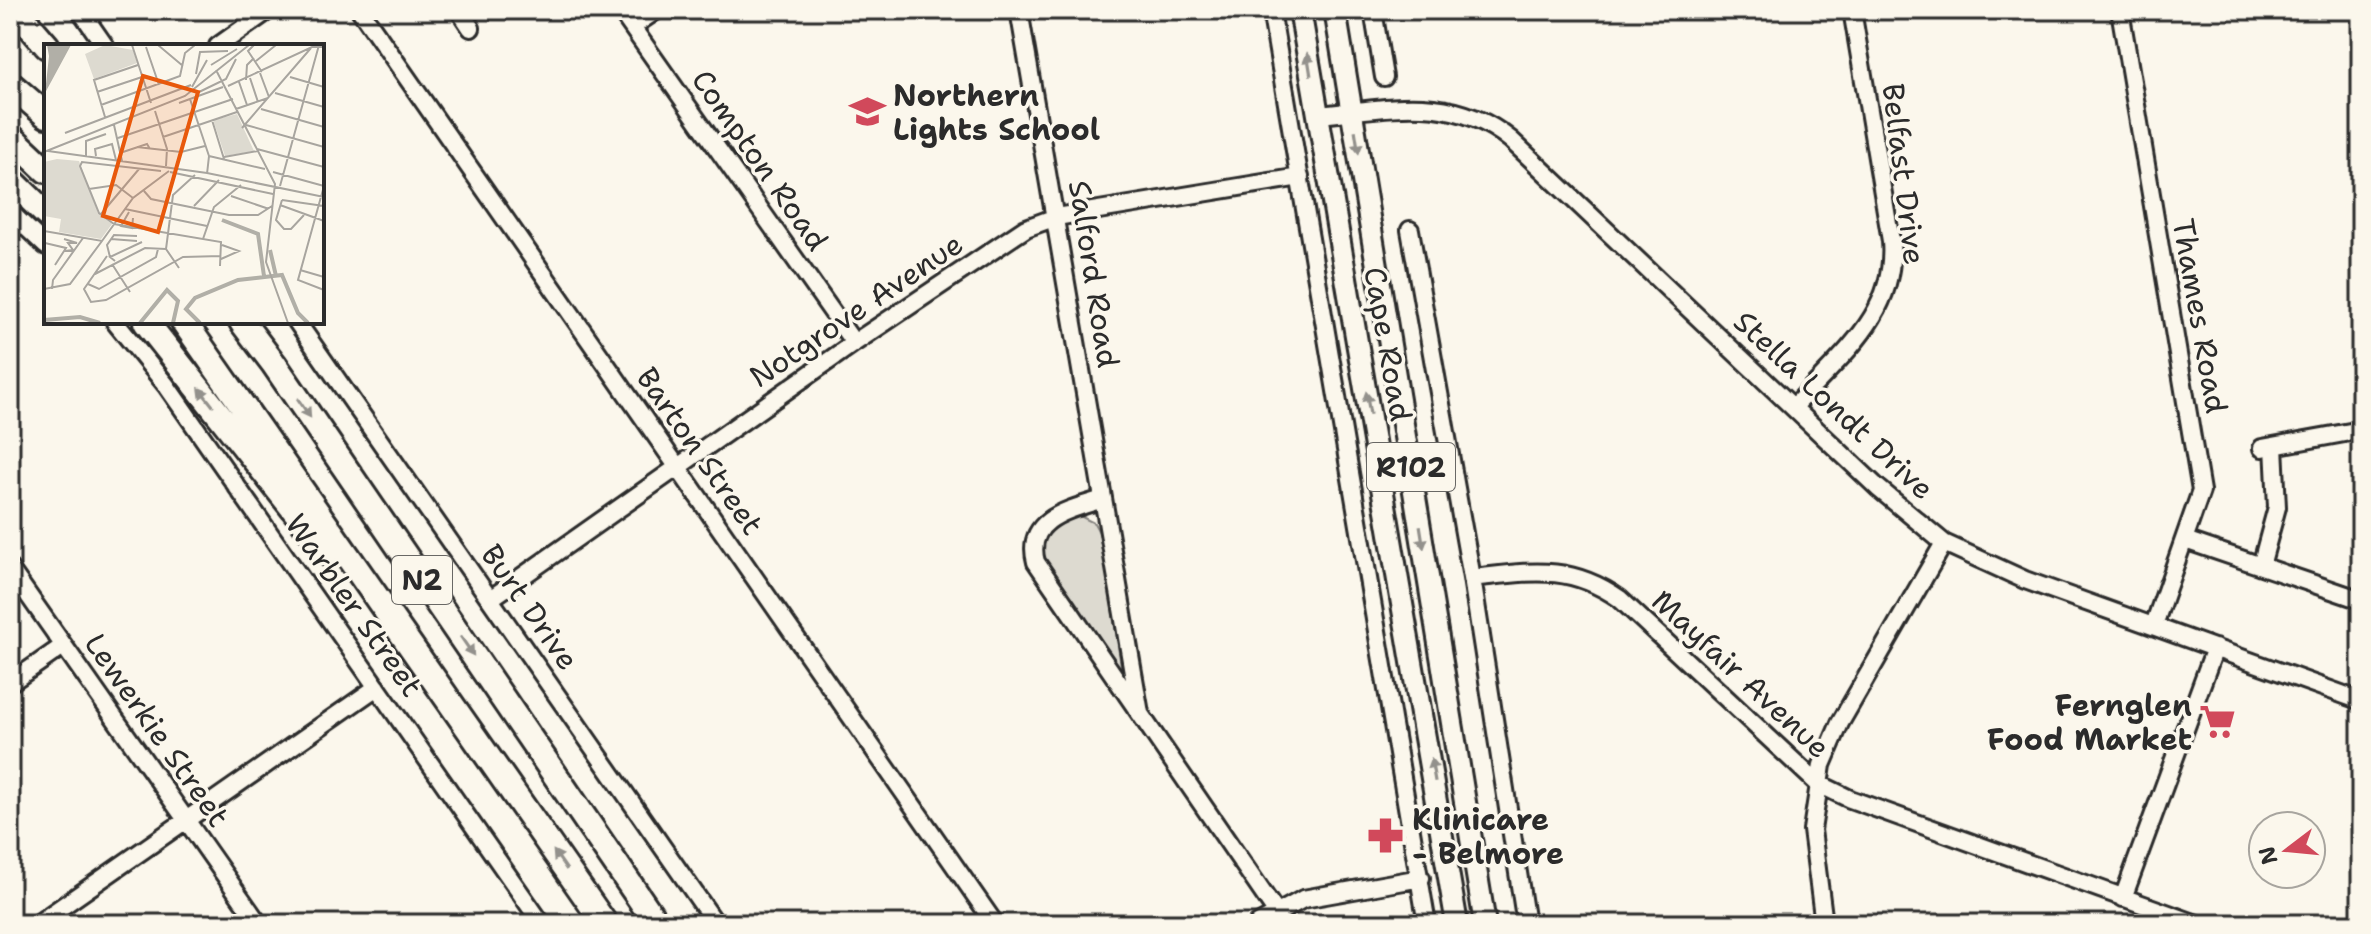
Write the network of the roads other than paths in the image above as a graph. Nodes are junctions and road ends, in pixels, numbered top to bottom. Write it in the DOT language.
graph roads {
  1 [pos="16,10"];
  2 [pos="80,10"];
  3 [pos="269,10"];
  4 [pos="360,10"];
  5 [pos="459,10"];
  6 [pos="620,10"];
  7 [pos="657,10"];
  8 [pos="1019,10"];
  9 [pos="1271,10"];
  10 [pos="1300,10"];
  11 [pos="1335,10"];
  12 [pos="1373,10"];
  13 [pos="1852,10"];
  14 [pos="2120,10"];
  15 [pos="632,27"];
  16 [pos="471,28"];
  17 [pos="45,44"];
  18 [pos="104,44"];
  19 [pos="221,44"];
  20 [pos="1384,77"];
  21 [pos="10,84"];
  22 [pos="1352,112"];
  23 [pos="44,113"];
  24 [pos="1317,115"];
  25 [pos="10,136"];
  26 [pos="44,168"];
  27 [pos="1300,177"];
  28 [pos="10,179"];
  29 [pos="10,212"];
  30 [pos="44,212"];
  31 [pos="1056,217"];
  32 [pos="1410,230"];
  33 [pos="44,244"];
  34 [pos="117,324"];
  35 [pos="148,324"];
  36 [pos="185,324"];
  37 [pos="244,324"];
  38 [pos="258,324"];
  39 [pos="298,324"];
  40 [pos="854,343"];
  41 [pos="274,364"];
  42 [pos="1794,407"];
  43 [pos="2361,430"];
  44 [pos="678,468"];
  45 [pos="1103,499"];
  46 [pos="2185,540"];
  47 [pos="1944,543"];
  48 [pos="2261,566"];
  49 [pos="10,569"];
  50 [pos="1472,578"];
  51 [pos="490,599"];
  52 [pos="2361,600"];
  53 [pos="2154,625"];
  54 [pos="63,646"];
  55 [pos="2215,648"];
  56 [pos="10,683"];
  57 [pos="377,687"];
  58 [pos="2361,701"];
  59 [pos="1140,713"];
  60 [pos="463,721"];
  61 [pos="1817,783"];
  62 [pos="186,819"];
  63 [pos="1477,869"];
  64 [pos="1450,874"];
  65 [pos="1421,878"];
  66 [pos="2123,898"];
  67 [pos="1276,912"];
  68 [pos="37,924"];
  69 [pos="259,924"];
  70 [pos="542,924"];
  71 [pos="605,924"];
  72 [pos="657,924"];
  73 [pos="716,924"];
  74 [pos="995,924"];
  75 [pos="1258,924"];
  76 [pos="1427,924"];
  77 [pos="1457,924"];
  78 [pos="1485,924"];
  79 [pos="1526,924"];
  80 [pos="1824,924"];
  81 [pos="2197,924"];
  1 -- 17 [label="highway"];
  2 -- 18 [label="street"];
  3 -- 19 [label="street"];
  4 -- 44 [label="street, Barton Street"];
  5 -- 16 [label="street"];
  6 -- 15 [label="street, Compton Road"];
  7 -- 15 [label="street"];
  8 -- 31 [label="street, Salford Road"];
  9 -- 27 [label="street, Cape Road"];
  24 -- 10 [label="main road, Cape Road / R102, one-way"];
  11 -- 22 [label="main road, Cape Road / R102"];
  12 -- 20 [label="street"];
  13 -- 42 [label="street, Belfast Drive"];
  14 -- 46 [label="street, Thames Road"];
  15 -- 40 [label="street, Compton Road"];
  21 -- 23 [label="highway"];
  22 -- 24 [label="street, Stella Londt Drive"];
  22 -- 42 [label="street, Stella Londt Drive"];
  22 -- 63 [label="main road, Cape Road / R102, one-way"];
  64 -- 24 [label="main road, Cape Road / R102, one-way"];
  25 -- 26 [label="highway"];
  27 -- 31 [label="street, Notgrove Avenue"];
  27 -- 65 [label="street, Cape Road"];
  28 -- 30 [label="highway"];
  29 -- 33 [label="street"];
  31 -- 40 [label="street, Notgrove Avenue"];
  31 -- 45 [label="street, Salford Road"];
  32 -- 50 [label="street, Cape Road"];
  34 -- 57 [label="street, Warbler Street"];
  60 -- 35 [label="highway, one-way"];
  36 -- 60 [label="highway, N2"];
  37 -- 41 [label="highway, N2"];
  38 -- 41 [label="highway"];
  39 -- 51 [label="street, Burt Drive"];
  40 -- 44 [label="street, Notgrove Avenue"];
  41 -- 72 [label="highway, N2, one-way"];
  42 -- 47 [label="street, Stella Londt Drive"];
  43 -- 48 [label="street"];
  44 -- 51 [label="street, Notgrove Avenue"];
  44 -- 74 [label="street, Barton Street"];
  45 -- 59 [label="street, Salford Road"];
  45 -- 59 [label="street, Salford Road"];
  46 -- 48 [label="street"];
  46 -- 53 [label="street, Thames Road"];
  47 -- 53 [label="street, Stella Londt Drive"];
  47 -- 61 [label="street"];
  48 -- 52 [label="street"];
  49 -- 54 [label="street, Lewerkie Street"];
  50 -- 61 [label="street, Mayfair Avenue"];
  50 -- 79 [label="street, Cape Road"];
  51 -- 73 [label="street, Burt Drive"];
  53 -- 55 [label="street, Stella Londt Drive"];
  54 -- 56 [label="street"];
  54 -- 62 [label="street, Lewerkie Street"];
  55 -- 58 [label="street, Stella Londt Drive"];
  55 -- 66 [label="street"];
  57 -- 62 [label="street"];
  57 -- 70 [label="street, Warbler Street"];
  59 -- 67 [label="street, Salford Road"];
  71 -- 60 [label="highway, N2, one-way"];
  61 -- 66 [label="street, Mayfair Avenue"];
  61 -- 80 [label="street"];
  62 -- 68 [label="street"];
  62 -- 69 [label="street, Lewerkie Street"];
  63 -- 64 [label="main road"];
  63 -- 78 [label="main road, Cape Road / R102"];
  64 -- 77 [label="main road, Cape Road / R102"];
  65 -- 67 [label="street"];
  65 -- 76 [label="street, Cape Road"];
  66 -- 81 [label="street, Mayfair Avenue"];
  67 -- 75 [label="street"];
}
